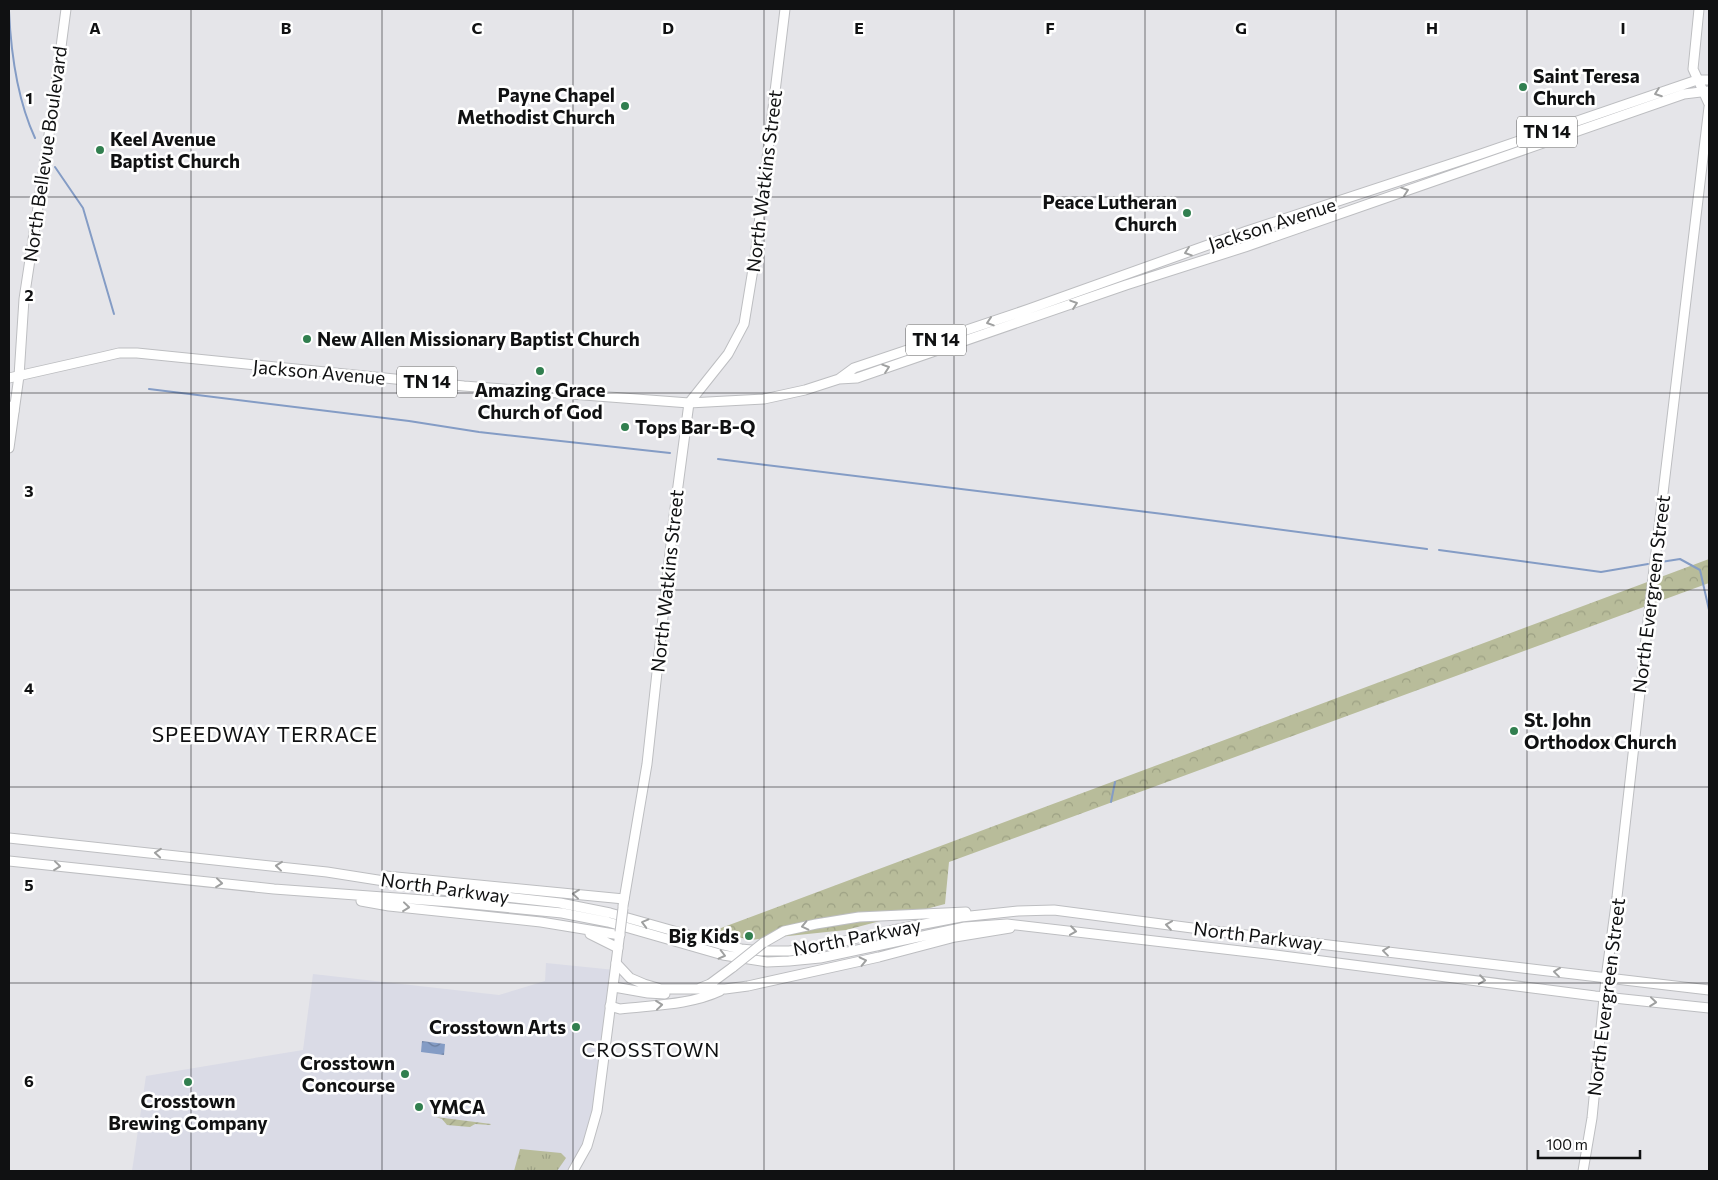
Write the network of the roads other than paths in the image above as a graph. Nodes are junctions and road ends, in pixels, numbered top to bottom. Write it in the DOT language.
graph roads {
  1 [pos="66,9"];
  2 [pos="785,9"];
  3 [pos="1699,9"];
  4 [pos="1697,80"];
  5 [pos="1709,80"];
  6 [pos="1707,91"];
  7 [pos="1709,105"];
  8 [pos="19,376"];
  9 [pos="9,378"];
  10 [pos="839,379"];
  11 [pos="689,402"];
  12 [pos="11,408"];
  13 [pos="9,448"];
  14 [pos="9,838"];
  15 [pos="9,860"];
  16 [pos="327,872"];
  17 [pos="324,894"];
  18 [pos="623,904"];
  19 [pos="1018,911"];
  20 [pos="1025,925"];
  21 [pos="580,930"];
  22 [pos="620,934"];
  23 [pos="618,948"];
  24 [pos="616,963"];
  25 [pos="1606,978"];
  26 [pos="614,987"];
  27 [pos="725,989"];
  28 [pos="694,990"];
  29 [pos="1709,990"];
  30 [pos="1604,997"];
  31 [pos="610,1006"];
  32 [pos="1709,1008"];
  33 [pos="575,1169"];
  34 [pos="1583,1171"];
  1 -- 8 [label="main road, North Bellevue Boulevard"];
  2 -- 11 [label="main road, North Watkins Street"];
  3 -- 4 [label="main road, North Evergreen Street"];
  4 -- 5 [label="main road, Jackson Avenue / TN 14"];
  4 -- 6 [label="main road, North Evergreen Street"];
  4 -- 10 [label="main road, Jackson Avenue / TN 14, one-way"];
  6 -- 7 [label="main road, North Evergreen Street"];
  10 -- 6 [label="main road, Jackson Avenue / TN 14, one-way"];
  7 -- 25 [label="main road, North Evergreen Street"];
  8 -- 9 [label="main road, Jackson Avenue / TN 14"];
  8 -- 11 [label="main road, Jackson Avenue / TN 14"];
  8 -- 12 [label="main road, North Bellevue Boulevard"];
  10 -- 11 [label="main road, Jackson Avenue / TN 14"];
  11 -- 18 [label="main road, North Watkins Street"];
  12 -- 13 [label="main road, North Bellevue Boulevard"];
  16 -- 14 [label="main road, North Parkway, one-way"];
  15 -- 17 [label="main road, North Parkway, one-way"];
  18 -- 16 [label="main road, one-way"];
  19 -- 16 [label="main road, North Parkway, one-way"];
  17 -- 20 [label="main road, North Parkway, one-way"];
  17 -- 21 [label="main road, one-way"];
  18 -- 22 [label="main road, North Watkins Street, bridge"];
  25 -- 19 [label="main road, North Parkway, one-way"];
  19 -- 28 [label="main road, one-way, bridge"];
  27 -- 20 [label="main road, one-way"];
  20 -- 30 [label="main road, North Parkway, one-way"];
  21 -- 22 [label="main road"];
  21 -- 23 [label="main road"];
  22 -- 23 [label="main road, North Watkins Street"];
  23 -- 24 [label="main road, North Watkins Street"];
  24 -- 26 [label="main road, North Watkins Street"];
  24 -- 28 [label="main road"];
  25 -- 29 [label="main road, North Parkway"];
  25 -- 30 [label="main road, North Evergreen Street"];
  26 -- 28 [label="main road"];
  26 -- 31 [label="main road, North Watkins Street"];
  27 -- 28 [label="main road"];
  31 -- 27 [label="main road, one-way"];
  30 -- 32 [label="main road, North Parkway, one-way"];
  30 -- 34 [label="main road, North Evergreen Street"];
  31 -- 33 [label="main road, North Watkins Street"];
}
